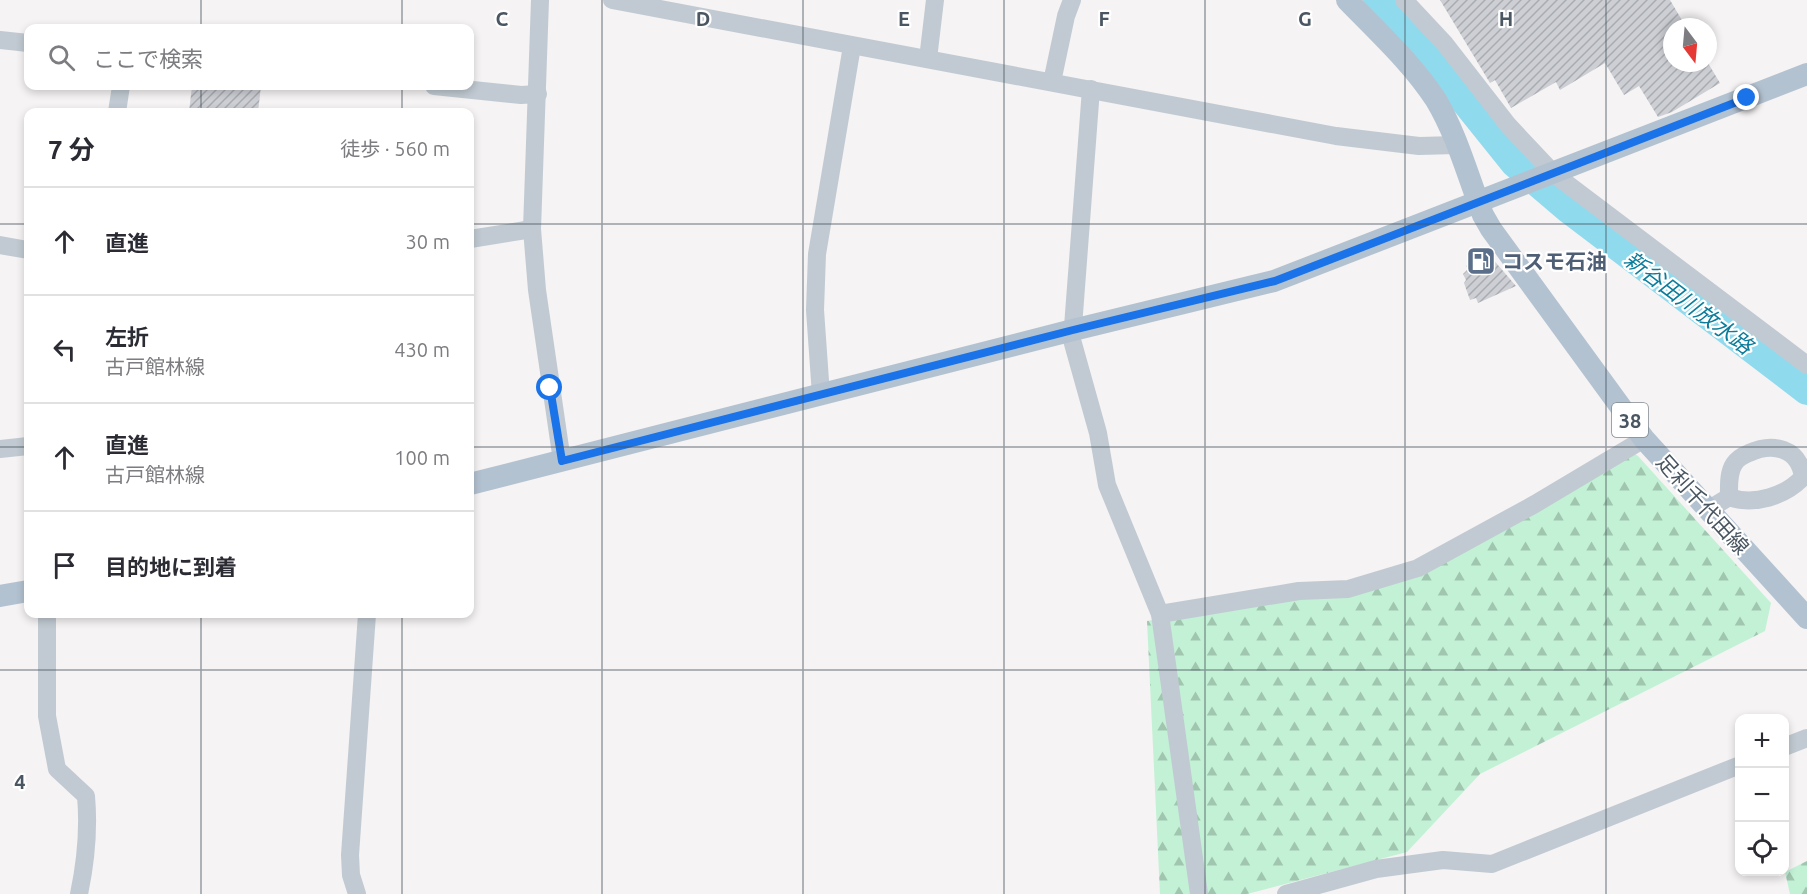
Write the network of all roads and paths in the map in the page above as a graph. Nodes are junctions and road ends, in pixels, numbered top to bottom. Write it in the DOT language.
graph roads {
  1 [pos="540,0"];
  2 [pos="612,0"];
  3 [pos="935,0"];
  4 [pos="1071,0"];
  5 [pos="1347,0"];
  6 [pos="1404,0"];
  7 [pos="683,7"];
  8 [pos="0,40"];
  9 [pos="24,43"];
  10 [pos="852,46"];
  11 [pos="928,59"];
  12 [pos="1807,74"];
  13 [pos="1052,82"];
  14 [pos="1091,89"];
  15 [pos="120,90"];
  16 [pos="473,90"];
  17 [pos="538,94"];
  18 [pos="118,108"];
  19 [pos="1456,145"];
  20 [pos="1552,175"];
  21 [pos="1478,202"];
  22 [pos="532,229"];
  23 [pos="474,238"];
  24 [pos="0,245"];
  25 [pos="24,249"];
  26 [pos="1073,330"];
  27 [pos="1807,365"];
  28 [pos="821,395"];
  29 [pos="1644,439"];
  30 [pos="24,446"];
  31 [pos="0,449"];
  32 [pos="562,461"];
  33 [pos="474,483"];
  34 [pos="1729,497"];
  35 [pos="1708,510"];
  36 [pos="24,592"];
  37 [pos="0,596"];
  38 [pos="1160,614"];
  39 [pos="47,618"];
  40 [pos="367,618"];
  41 [pos="1807,618"];
  42 [pos="1807,738"];
  43 [pos="1789,745"];
  44 [pos="1735,767"];
  45 [pos="80,894"];
  46 [pos="357,894"];
  47 [pos="1199,894"];
  48 [pos="1286,894"];
  1 -- 17 [label="street"];
  2 -- 7 [label="street"];
  3 -- 11 [label="street"];
  4 -- 13 [label="street"];
  5 -- 19 [label="main road, 足利千代田線 / 38"];
  6 -- 20 [label="street"];
  7 -- 10 [label="street"];
  8 -- 9 [label="street"];
  10 -- 11 [label="street"];
  10 -- 28 [label="street"];
  11 -- 13 [label="street"];
  12 -- 20 [label="main road"];
  13 -- 14 [label="street"];
  14 -- 19 [label="street"];
  14 -- 26 [label="street"];
  15 -- 18 [label="street"];
  16 -- 17 [label="street"];
  17 -- 22 [label="street"];
  19 -- 21 [label="main road, 足利千代田線 / 38"];
  20 -- 21 [label="main road"];
  20 -- 27 [label="street"];
  21 -- 26 [label="main road"];
  21 -- 29 [label="main road, 足利千代田線 / 38"];
  22 -- 23 [label="street"];
  22 -- 32 [label="street"];
  24 -- 25 [label="street"];
  26 -- 28 [label="main road"];
  26 -- 38 [label="street"];
  28 -- 32 [label="main road"];
  29 -- 35 [label="main road, 足利千代田線 / 38"];
  29 -- 38 [label="street"];
  30 -- 31 [label="street"];
  32 -- 33 [label="main road"];
  34 -- 35 [label="street"];
  35 -- 41 [label="main road, 足利千代田線 / 38"];
  36 -- 37 [label="main road"];
  38 -- 47 [label="street"];
  39 -- 45 [label="street"];
  40 -- 46 [label="street"];
  42 -- 43 [label="street"];
  44 -- 48 [label="street"];
}
